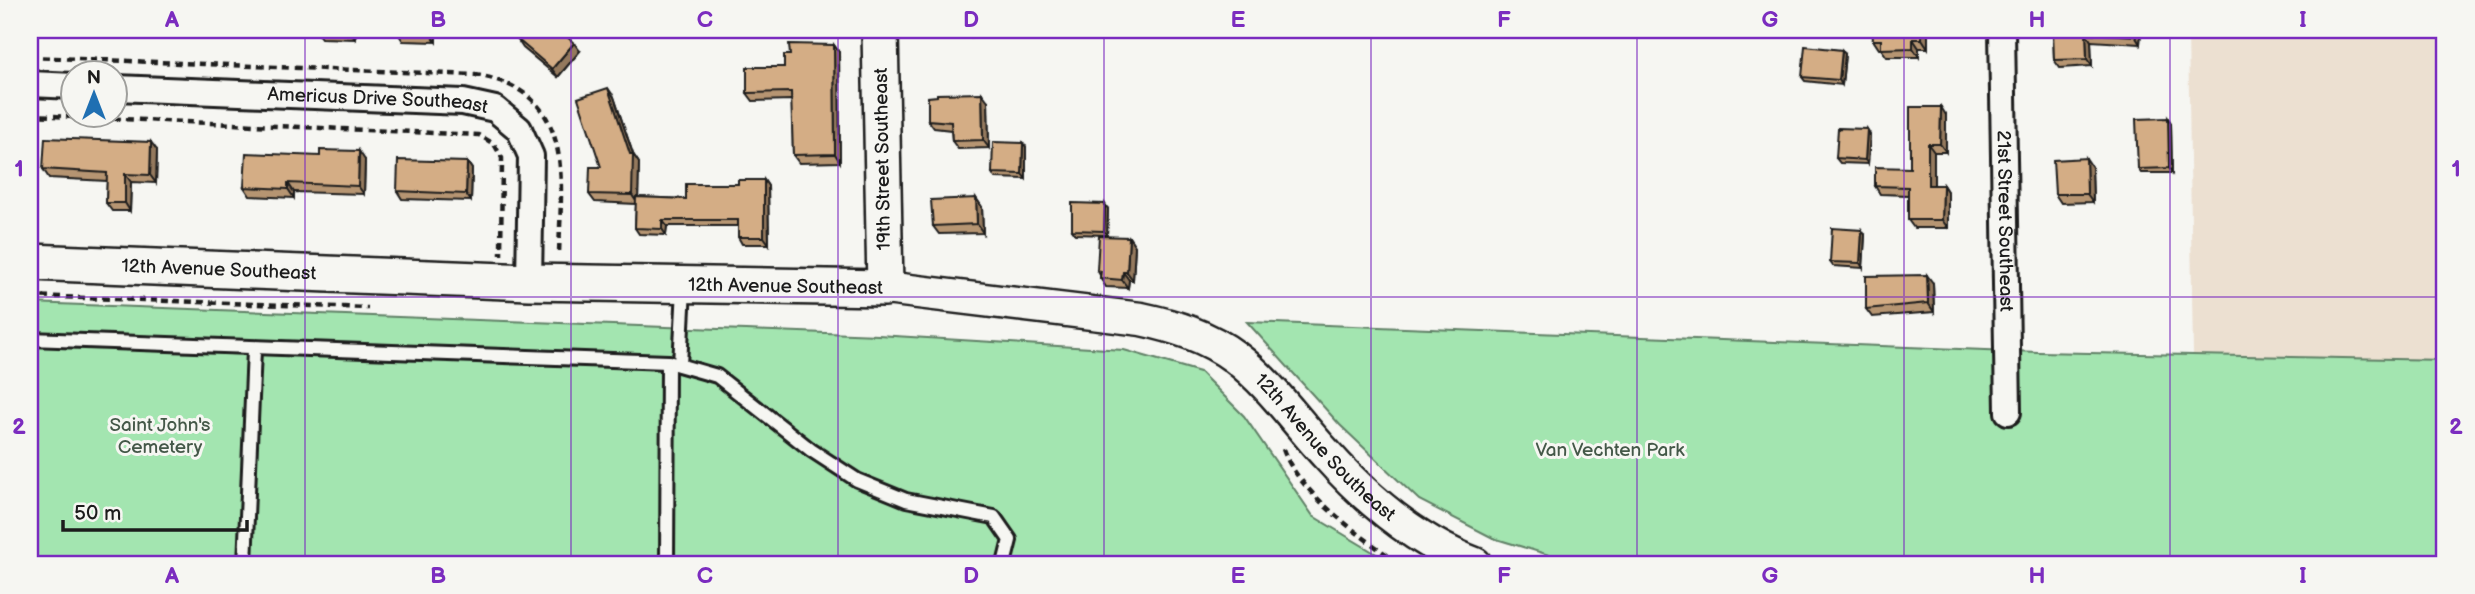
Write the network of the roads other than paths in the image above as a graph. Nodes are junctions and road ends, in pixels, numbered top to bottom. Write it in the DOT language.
graph roads {
  1 [pos="880,30"];
  2 [pos="2002,30"];
  3 [pos="30,84"];
  4 [pos="60,85"];
  5 [pos="130,89"];
  6 [pos="30,262"];
  7 [pos="529,282"];
  8 [pos="684,284"];
  9 [pos="885,288"];
  10 [pos="30,339"];
  11 [pos="254,349"];
  12 [pos="674,364"];
  13 [pos="2008,412"];
  14 [pos="1463,560"];
  15 [pos="245,564"];
  16 [pos="667,564"];
  17 [pos="1004,564"];
  1 -- 9 [label="main road, 19th Street Southeast"];
  2 -- 13 [label="street, 21st Street Southeast"];
  3 -- 4 [label="street"];
  5 -- 7 [label="street, Americus Drive Southeast"];
  6 -- 7 [label="main road, 12th Avenue Southeast"];
  7 -- 8 [label="main road, 12th Avenue Southeast"];
  8 -- 9 [label="main road, 12th Avenue Southeast"];
  8 -- 12 [label="lane"];
  9 -- 14 [label="street, 12th Avenue Southeast"];
  10 -- 11 [label="lane"];
  11 -- 12 [label="lane"];
  11 -- 15 [label="lane"];
  12 -- 16 [label="lane"];
  12 -- 17 [label="lane"];
}
